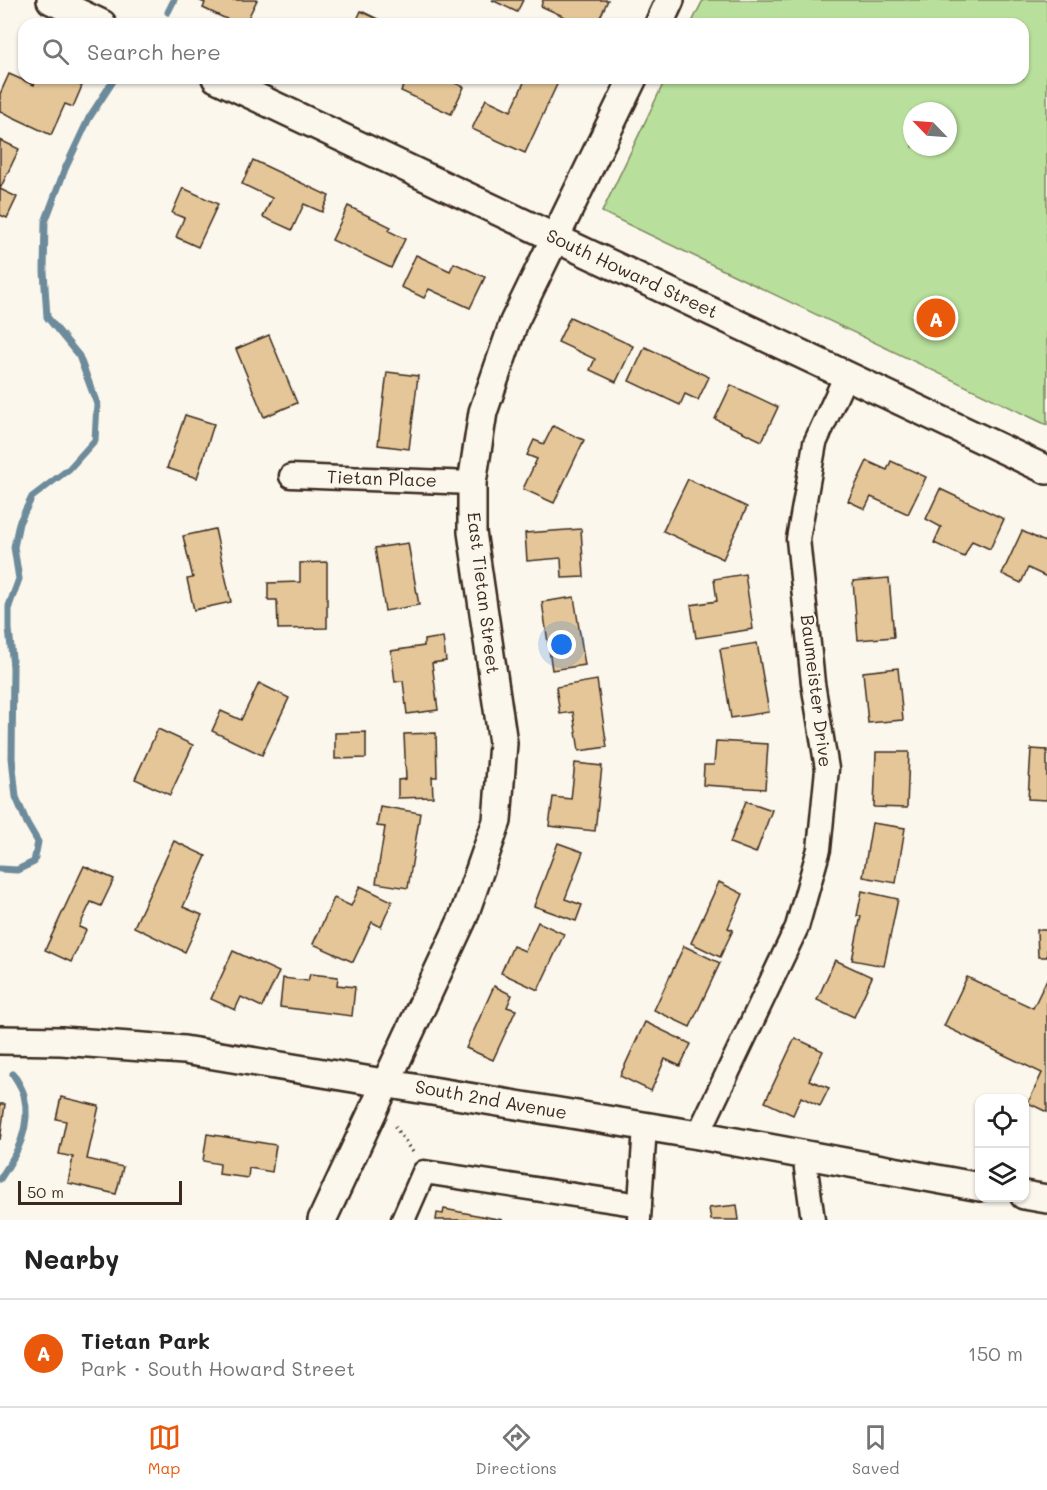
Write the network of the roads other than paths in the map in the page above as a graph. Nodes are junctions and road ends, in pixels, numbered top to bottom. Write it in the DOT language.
graph roads {
  1 [pos="51,0"];
  2 [pos="670,0"];
  3 [pos="89,18"];
  4 [pos="662,18"];
  5 [pos="229,84"];
  6 [pos="630,84"];
  7 [pos="556,238"];
  8 [pos="846,375"];
  9 [pos="1047,470"];
  10 [pos="291,476"];
  11 [pos="472,483"];
  12 [pos="0,1040"];
  13 [pos="387,1082"];
  14 [pos="645,1126"];
  15 [pos="698,1135"];
  16 [pos="804,1154"];
  17 [pos="975,1186"];
  18 [pos="1029,1196"];
  19 [pos="1047,1200"];
  20 [pos="639,1212"];
  21 [pos="322,1220"];
  22 [pos="403,1220"];
  23 [pos="813,1220"];
  1 -- 3 [label="main road"];
  2 -- 4 [label="main road"];
  5 -- 7 [label="main road, South Howard Street"];
  6 -- 7 [label="main road, East Tietan Street"];
  7 -- 8 [label="main road, South Howard Street"];
  7 -- 11 [label="main road, East Tietan Street"];
  8 -- 9 [label="main road, South Howard Street"];
  8 -- 15 [label="street, Baumeister Drive"];
  10 -- 11 [label="street, Tietan Place"];
  11 -- 13 [label="main road, East Tietan Street"];
  12 -- 13 [label="main road, South 2nd Avenue"];
  13 -- 14 [label="main road, South 2nd Avenue"];
  13 -- 21 [label="main road, East Tietan Street"];
  14 -- 15 [label="main road, South 2nd Avenue"];
  14 -- 20 [label="street"];
  15 -- 16 [label="main road, South 2nd Avenue"];
  16 -- 17 [label="main road, South 2nd Avenue"];
  16 -- 23 [label="street"];
  18 -- 19 [label="main road"];
  20 -- 22 [label="street"];
}
